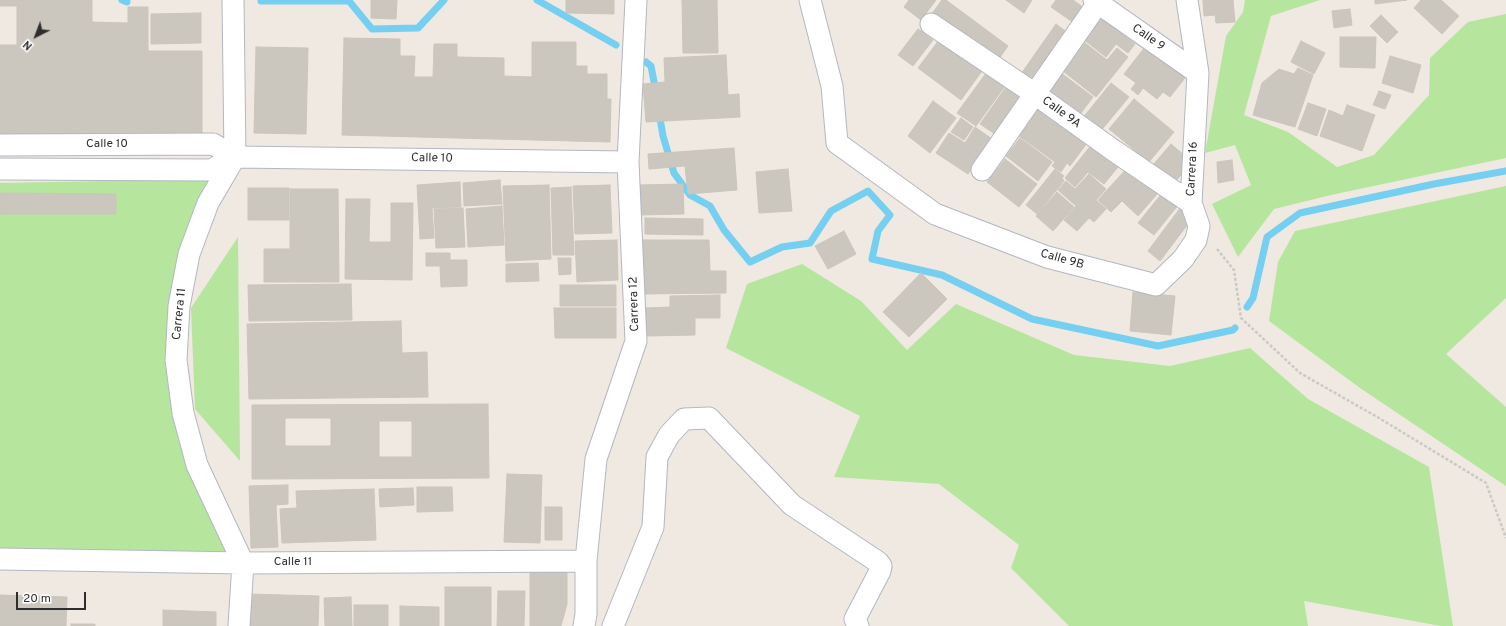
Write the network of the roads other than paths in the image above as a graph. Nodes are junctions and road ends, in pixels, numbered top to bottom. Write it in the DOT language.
graph roads {
  1 [pos="233,0"];
  2 [pos="636,0"];
  3 [pos="810,0"];
  4 [pos="1187,0"];
  5 [pos="1097,1"];
  6 [pos="931,24"];
  7 [pos="1198,73"];
  8 [pos="1035,94"];
  9 [pos="0,145"];
  10 [pos="235,157"];
  11 [pos="628,162"];
  12 [pos="0,169"];
  13 [pos="982,170"];
  14 [pos="1191,203"];
  15 [pos="1182,259"];
  16 [pos="0,559"];
  17 [pos="586,561"];
  18 [pos="243,563"];
  19 [pos="239,626"];
  20 [pos="584,626"];
  21 [pos="613,626"];
  22 [pos="858,626"];
  1 -- 10 [label="street"];
  2 -- 11 [label="street, Carrera 12"];
  3 -- 15 [label="street, Calle 9B"];
  4 -- 7 [label="street, Carrera 16"];
  5 -- 7 [label="street, Calle 9"];
  5 -- 8 [label="street"];
  6 -- 8 [label="street, Calle 9A"];
  7 -- 14 [label="street, Carrera 16"];
  8 -- 13 [label="street"];
  8 -- 14 [label="street, Calle 9A"];
  9 -- 10 [label="street, Calle 10"];
  10 -- 11 [label="street, Calle 10"];
  10 -- 12 [label="street, Calle 10"];
  10 -- 18 [label="street, Carrera 11"];
  11 -- 17 [label="street, Carrera 12"];
  14 -- 15 [label="street, Carrera 16"];
  16 -- 18 [label="street, Calle 11"];
  17 -- 18 [label="street, Calle 11"];
  17 -- 20 [label="street, Carrera 12"];
  18 -- 19 [label="street, Carrera 11"];
  21 -- 22 [label="street"];
}
